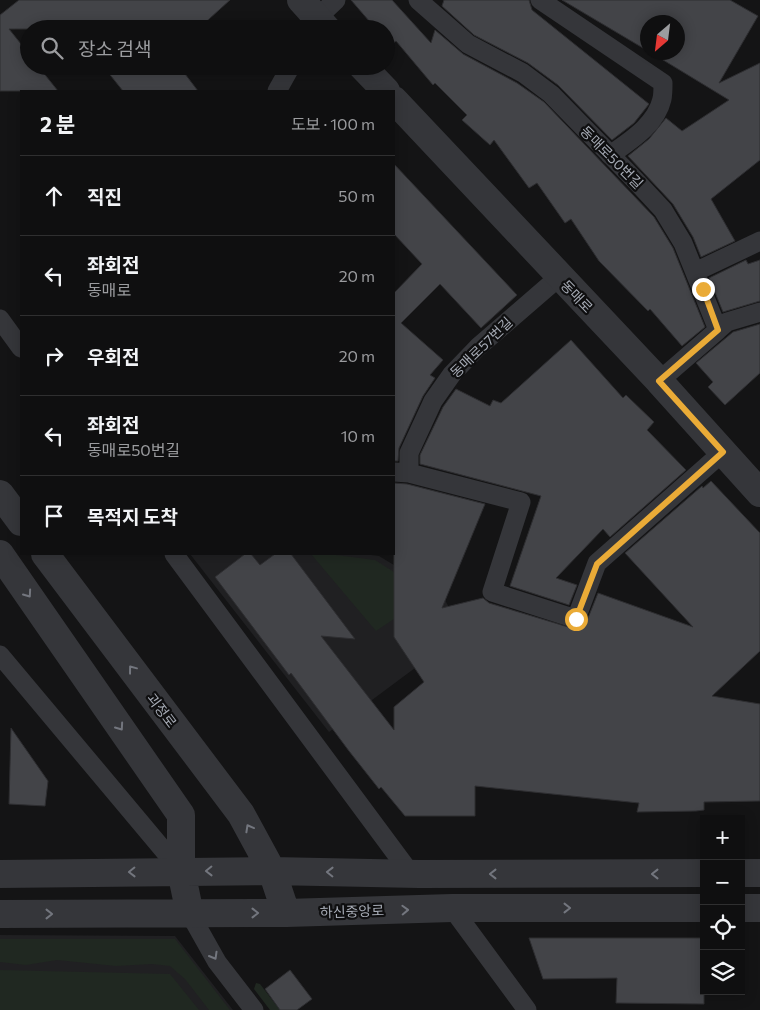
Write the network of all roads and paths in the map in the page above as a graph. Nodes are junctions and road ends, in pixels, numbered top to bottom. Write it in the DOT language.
graph roads {
  1 [pos="418,0"];
  2 [pos="540,0"];
  3 [pos="286,75"];
  4 [pos="371,75"];
  5 [pos="278,90"];
  6 [pos="385,90"];
  7 [pos="395,101"];
  8 [pos="610,155"];
  9 [pos="760,241"];
  10 [pos="696,272"];
  11 [pos="559,277"];
  12 [pos="760,312"];
  13 [pos="0,319"];
  14 [pos="718,330"];
  15 [pos="20,347"];
  16 [pos="659,381"];
  17 [pos="723,452"];
  18 [pos="401,472"];
  19 [pos="760,493"];
  20 [pos="0,494"];
  21 [pos="20,521"];
  22 [pos="0,554"];
  23 [pos="46,555"];
  24 [pos="175,555"];
  25 [pos="0,655"];
  26 [pos="272,870"];
  27 [pos="181,871"];
  28 [pos="700,873"];
  29 [pos="745,873"];
  30 [pos="760,873"];
  31 [pos="0,874"];
  32 [pos="410,874"];
  33 [pos="452,908"];
  34 [pos="700,908"];
  35 [pos="745,908"];
  36 [pos="760,908"];
  37 [pos="286,913"];
  38 [pos="0,914"];
  39 [pos="190,914"];
  40 [pos="254,1010"];
  41 [pos="527,1010"];
  1 -- 8 [label="lane, 동매로50번길"];
  2 -- 8 [label="lane"];
  3 -- 5 [label="lane"];
  4 -- 6 [label="street"];
  7 -- 11 [label="street, 동매로"];
  8 -- 10 [label="lane, 동매로50번길"];
  9 -- 10 [label="lane"];
  10 -- 14 [label="lane, 동매로50번길"];
  11 -- 16 [label="street, 동매로"];
  11 -- 18 [label="lane, 동매로57번길"];
  12 -- 14 [label="lane"];
  13 -- 15 [label="lane"];
  14 -- 16 [label="lane"];
  16 -- 17 [label="street, 동매로"];
  17 -- 18 [label="lane"];
  17 -- 19 [label="street, 동매로"];
  20 -- 21 [label="street"];
  22 -- 27 [label="street, one-way"];
  26 -- 23 [label="street, 괴정로, one-way"];
  24 -- 32 [label="lane"];
  25 -- 27 [label="lane"];
  26 -- 27 [label="street, one-way"];
  32 -- 26 [label="street, one-way"];
  26 -- 37 [label="street, 괴정로"];
  27 -- 31 [label="street, one-way"];
  27 -- 39 [label="street"];
  28 -- 32 [label="street, one-way"];
  29 -- 30 [label="street"];
  33 -- 34 [label="street, 하신중앙로, one-way"];
  37 -- 33 [label="street, 하신중앙로, one-way"];
  33 -- 41 [label="lane"];
  35 -- 36 [label="street"];
  39 -- 37 [label="street, 하신중앙로, one-way"];
  38 -- 39 [label="street, 하신중앙로, one-way"];
  39 -- 40 [label="lane, one-way"];
}
